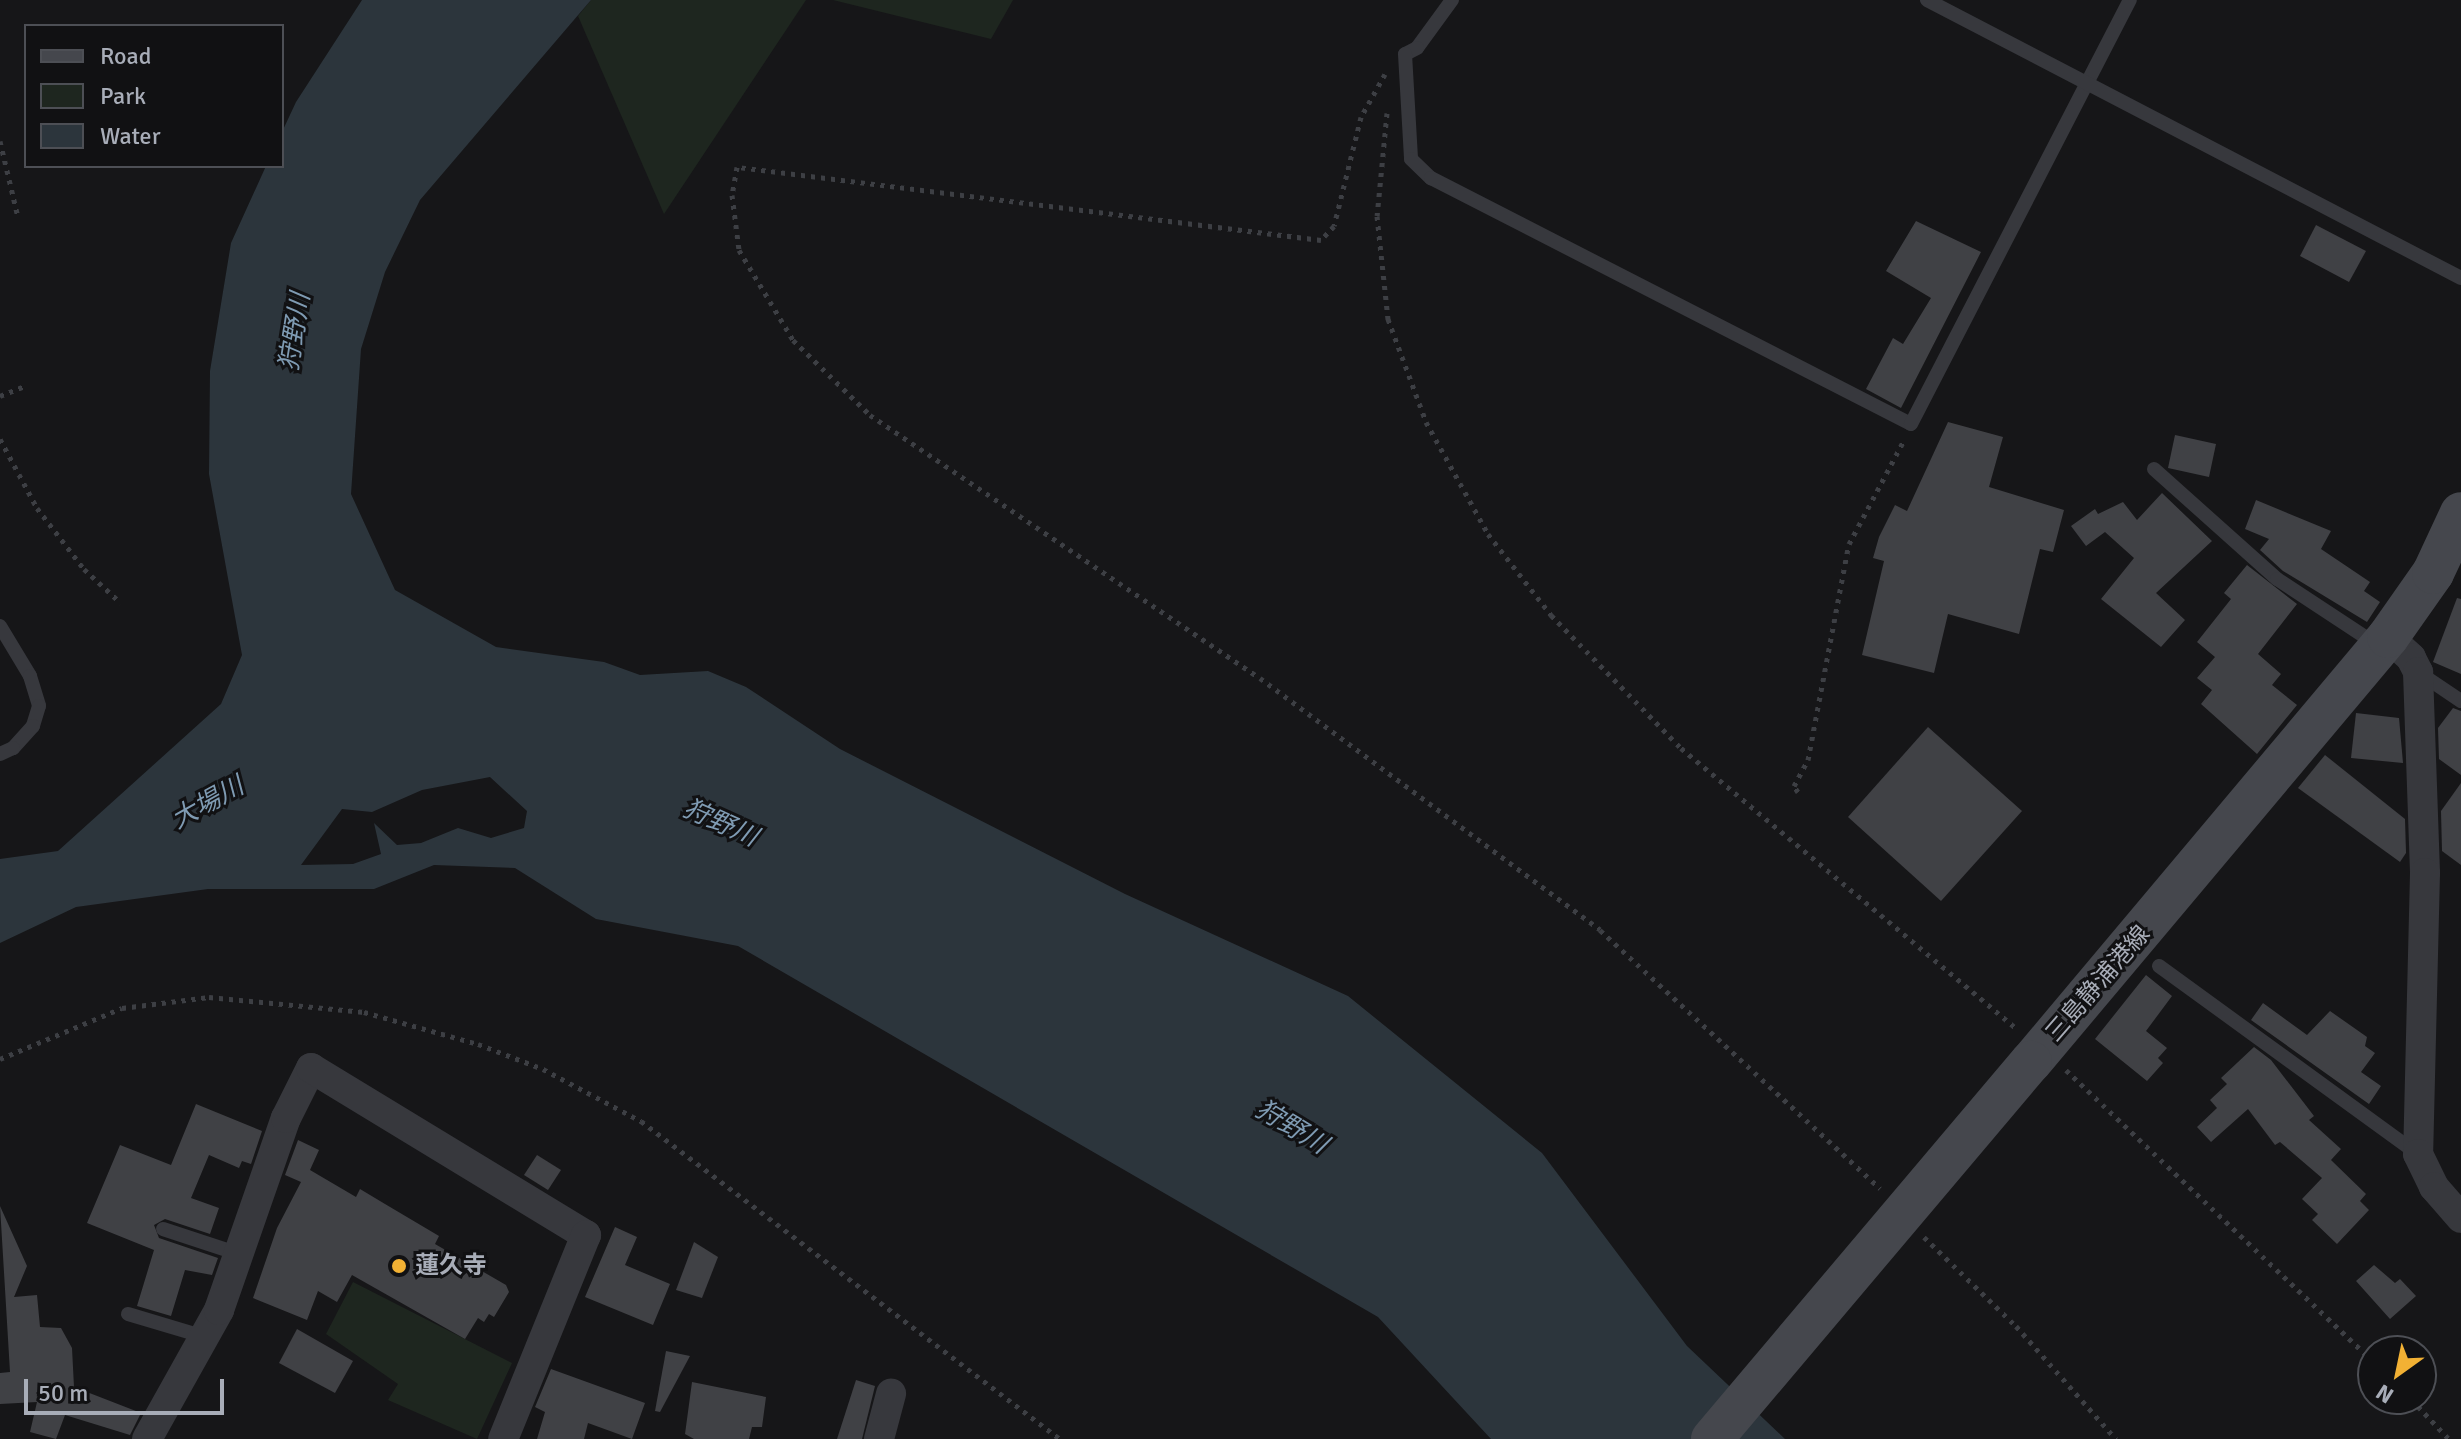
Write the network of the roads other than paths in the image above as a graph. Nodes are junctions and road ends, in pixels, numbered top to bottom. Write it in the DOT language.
graph roads {
  1 [pos="1452,0"];
  2 [pos="1927,0"];
  3 [pos="2130,0"];
  4 [pos="2087,84"];
  5 [pos="2461,278"];
  6 [pos="2154,469"];
  7 [pos="2461,513"];
  8 [pos="0,626"];
  9 [pos="2384,642"];
  10 [pos="2418,672"];
  11 [pos="2461,701"];
  12 [pos="0,754"];
  13 [pos="2159,966"];
  14 [pos="2418,1154"];
  15 [pos="2461,1218"];
  16 [pos="163,1229"];
  17 [pos="239,1254"];
  18 [pos="128,1314"];
  19 [pos="205,1337"];
  20 [pos="891,1394"];
  21 [pos="147,1439"];
  22 [pos="503,1439"];
  23 [pos="879,1439"];
  24 [pos="1712,1439"];
  1 -- 4 [label="lane"];
  2 -- 4 [label="lane"];
  3 -- 4 [label="lane"];
  4 -- 5 [label="lane"];
  6 -- 9 [label="lane"];
  7 -- 9 [label="main road, 三島静浦港線"];
  8 -- 12 [label="lane"];
  9 -- 10 [label="street"];
  9 -- 24 [label="main road, 三島静浦港線, bridge"];
  10 -- 11 [label="lane"];
  10 -- 14 [label="street"];
  13 -- 14 [label="lane"];
  14 -- 15 [label="street"];
  16 -- 17 [label="lane"];
  17 -- 19 [label="street"];
  17 -- 22 [label="street"];
  18 -- 19 [label="lane"];
  19 -- 21 [label="street"];
  20 -- 23 [label="street"];
}
